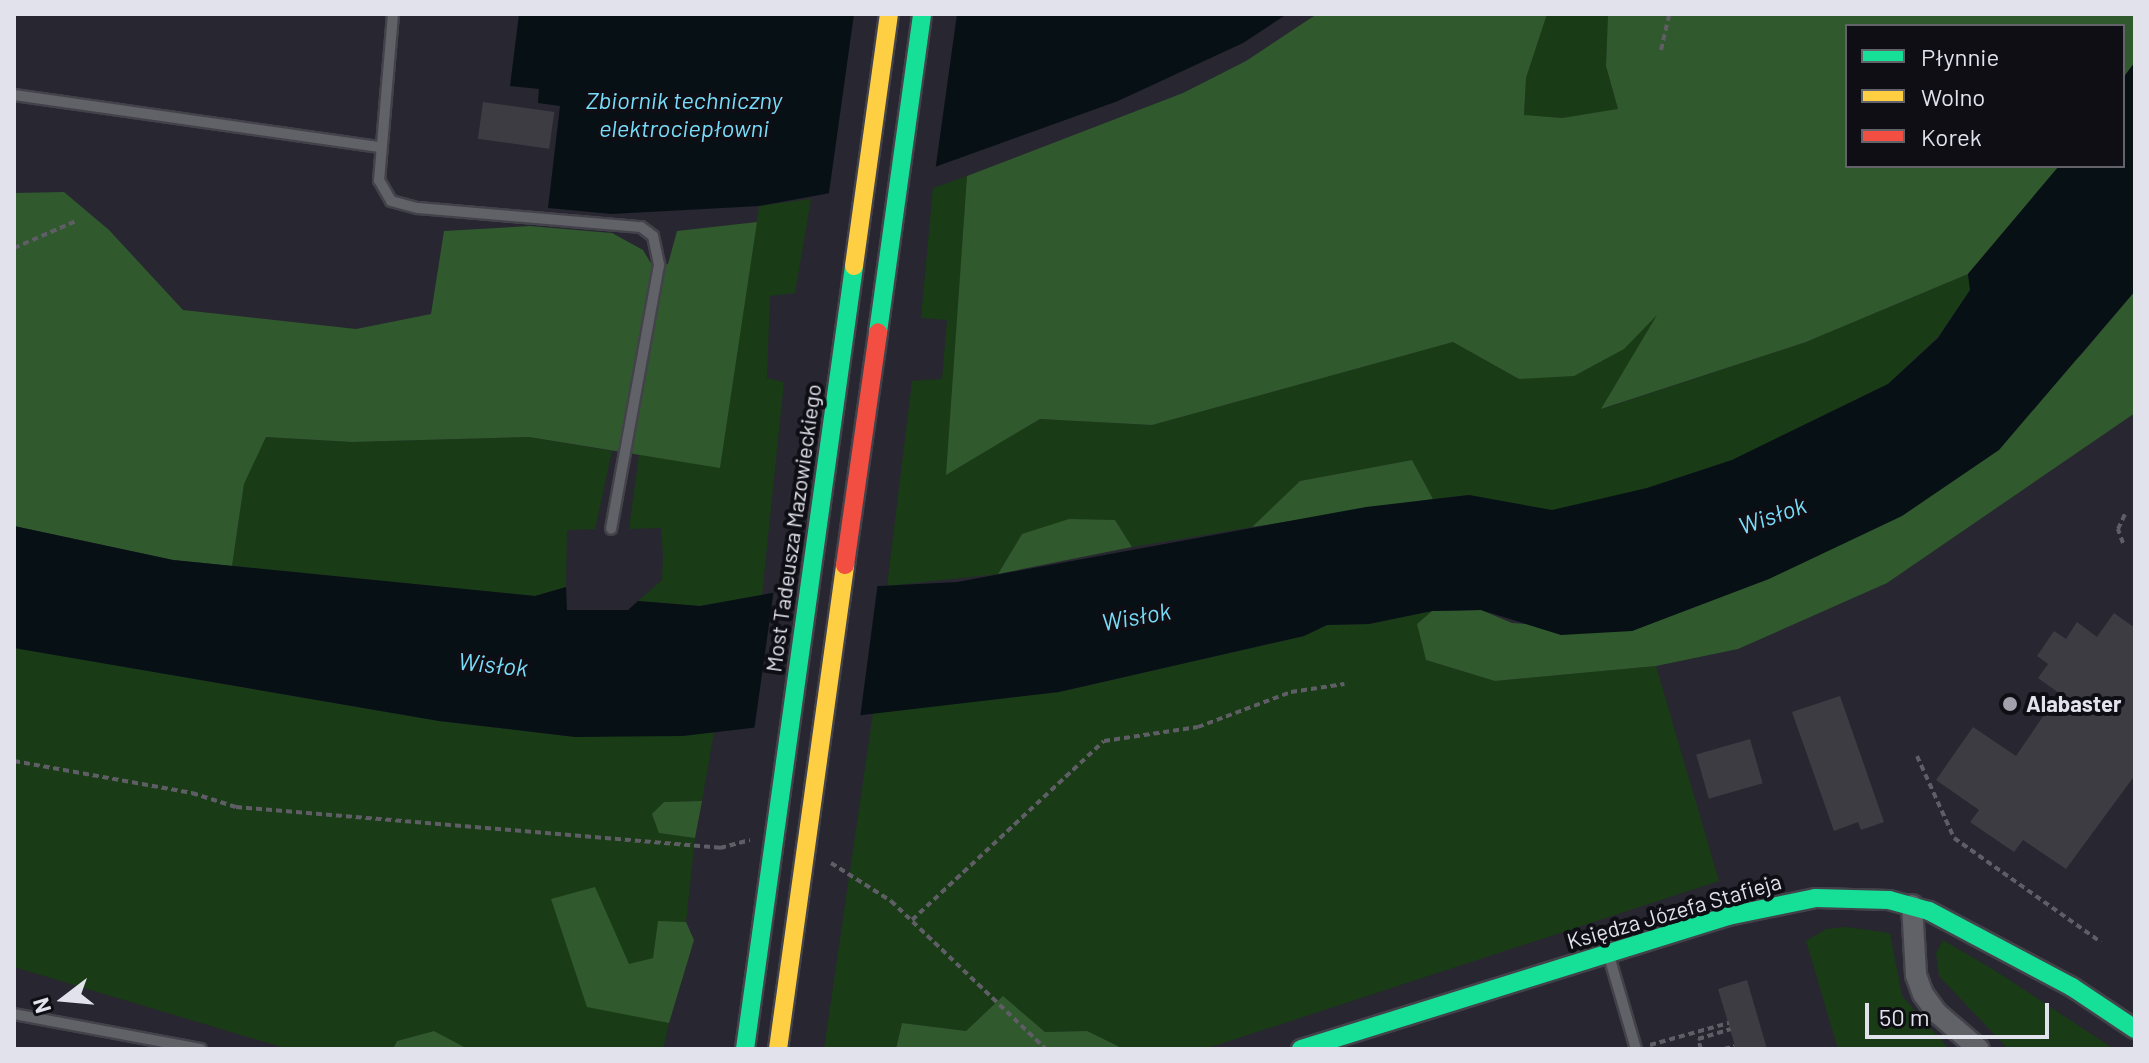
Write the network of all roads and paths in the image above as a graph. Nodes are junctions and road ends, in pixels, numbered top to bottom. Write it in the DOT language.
graph roads {
  1 [pos="393,14"];
  2 [pos="889,14"];
  3 [pos="922,14"];
  4 [pos="1669,14"];
  5 [pos="1661,50"];
  6 [pos="14,95"];
  7 [pos="380,147"];
  8 [pos="76,221"];
  9 [pos="14,248"];
  10 [pos="2126,512"];
  11 [pos="611,529"];
  12 [pos="2123,543"];
  13 [pos="1344,684"];
  14 [pos="1917,756"];
  15 [pos="14,761"];
  16 [pos="753,839"];
  17 [pos="824,860"];
  18 [pos="1912,905"];
  19 [pos="912,920"];
  20 [pos="2101,942"];
  21 [pos="1608,954"];
  22 [pos="14,1014"];
  23 [pos="2135,1029"];
  24 [pos="1735,1046"];
  25 [pos="201,1049"];
  26 [pos="745,1049"];
  27 [pos="778,1049"];
  28 [pos="1046,1049"];
  29 [pos="1301,1049"];
  30 [pos="1637,1049"];
  31 [pos="1701,1049"];
  32 [pos="1724,1049"];
  33 [pos="1979,1049"];
  1 -- 7 [label="lane"];
  2 -- 26 [label="main road, Most Tadeusza Mazowieckiego, bridge"];
  3 -- 27 [label="main road, bridge"];
  4 -- 5 [label="path"];
  6 -- 7 [label="lane"];
  7 -- 11 [label="lane"];
  8 -- 9 [label="path"];
  10 -- 12 [label="path"];
  13 -- 19 [label="path"];
  14 -- 20 [label="path"];
  15 -- 16 [label="path"];
  17 -- 19 [label="path"];
  18 -- 21 [label="main road, Księdza Józefa Stafieja"];
  18 -- 23 [label="main road, Księdza Józefa Stafieja"];
  18 -- 33 [label="street"];
  19 -- 28 [label="path"];
  21 -- 29 [label="main road, Księdza Józefa Stafieja"];
  21 -- 30 [label="lane"];
  22 -- 25 [label="lane"];
  24 -- 32 [label="path"];
  30 -- 31 [label="path"];
}
